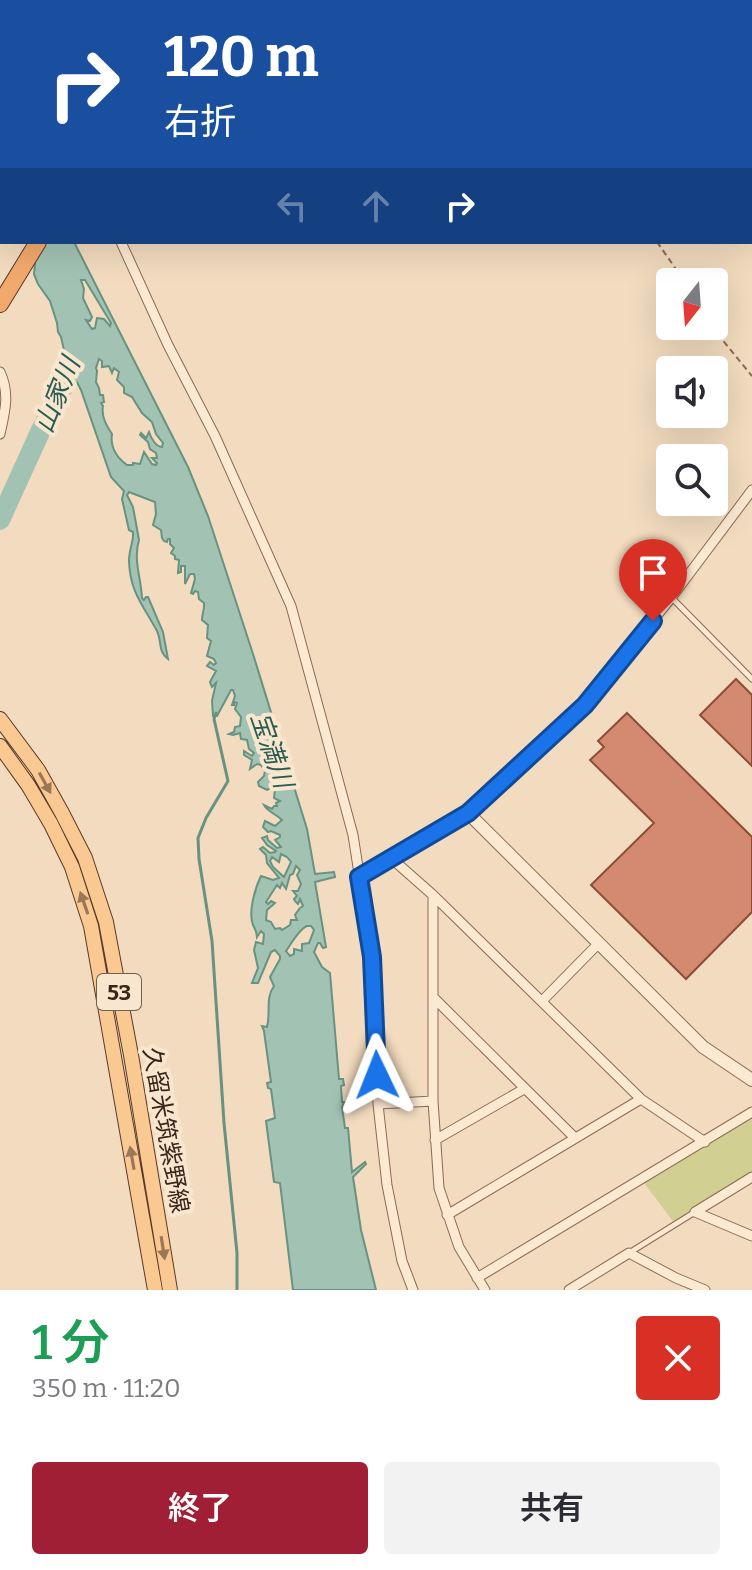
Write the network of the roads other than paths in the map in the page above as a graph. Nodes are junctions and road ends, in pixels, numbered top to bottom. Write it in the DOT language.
graph roads {
  1 [pos="37,244"];
  2 [pos="122,244"];
  3 [pos="0,304"];
  4 [pos="0,372"];
  5 [pos="0,434"];
  6 [pos="752,490"];
  7 [pos="671,598"];
  8 [pos="752,679"];
  9 [pos="0,719"];
  10 [pos="0,746"];
  11 [pos="468,813"];
  12 [pos="391,858"];
  13 [pos="359,877"];
  14 [pos="433,895"];
  15 [pos="599,943"];
  16 [pos="434,998"];
  17 [pos="542,1001"];
  18 [pos="752,1080"];
  19 [pos="524,1089"];
  20 [pos="641,1099"];
  21 [pos="433,1101"];
  22 [pos="378,1104"];
  23 [pos="752,1112"];
  24 [pos="575,1138"];
  25 [pos="435,1140"];
  26 [pos="705,1142"];
  27 [pos="752,1177"];
  28 [pos="695,1212"];
  29 [pos="447,1215"];
  30 [pos="752,1236"];
  31 [pos="629,1253"];
  32 [pos="477,1278"];
  33 [pos="155,1290"];
  34 [pos="170,1290"];
  35 [pos="413,1290"];
  36 [pos="485,1290"];
  37 [pos="569,1290"];
  38 [pos="705,1290"];
  1 -- 3 [label="highway"];
  2 -- 13 [label="street"];
  4 -- 5 [label="street"];
  6 -- 7 [label="street"];
  7 -- 8 [label="lane"];
  7 -- 11 [label="street"];
  9 -- 34 [label="main road, 久留米筑紫野線 / 53, one-way"];
  33 -- 10 [label="main road, 久留米筑紫野線 / 53, one-way"];
  11 -- 12 [label="street"];
  11 -- 15 [label="street"];
  12 -- 13 [label="street"];
  12 -- 14 [label="street"];
  13 -- 22 [label="street"];
  14 -- 16 [label="street"];
  14 -- 17 [label="street"];
  15 -- 17 [label="street"];
  15 -- 18 [label="street"];
  16 -- 19 [label="street"];
  16 -- 21 [label="street"];
  17 -- 20 [label="street"];
  19 -- 24 [label="street"];
  19 -- 25 [label="street"];
  20 -- 24 [label="street"];
  20 -- 26 [label="street"];
  21 -- 22 [label="street"];
  21 -- 25 [label="street"];
  22 -- 35 [label="street"];
  23 -- 26 [label="street"];
  24 -- 29 [label="street"];
  25 -- 29 [label="street"];
  26 -- 32 [label="street"];
  27 -- 28 [label="street"];
  28 -- 30 [label="street"];
  28 -- 31 [label="lane"];
  29 -- 32 [label="street"];
  31 -- 37 [label="street"];
  31 -- 38 [label="street"];
  32 -- 36 [label="street"];
}
